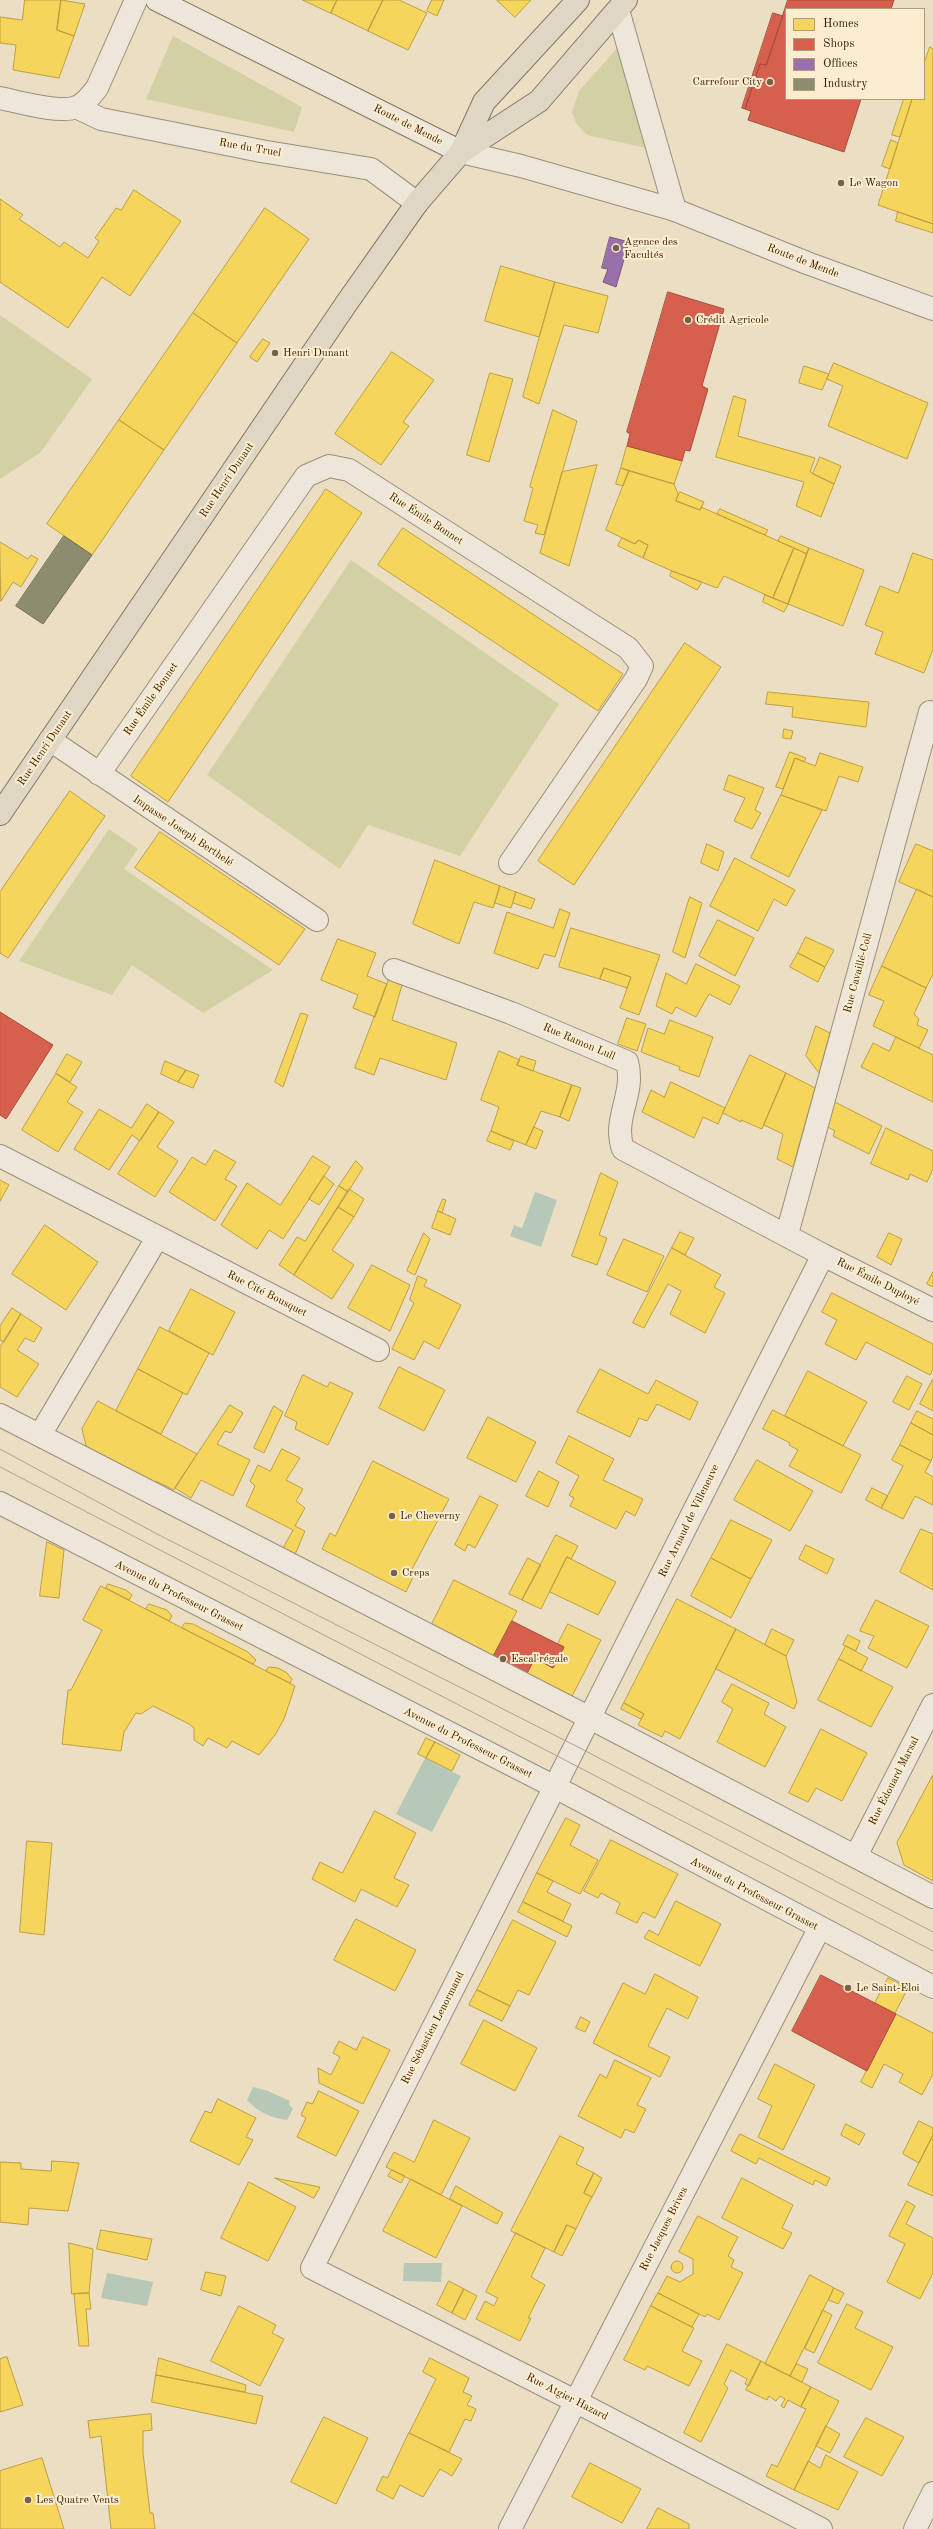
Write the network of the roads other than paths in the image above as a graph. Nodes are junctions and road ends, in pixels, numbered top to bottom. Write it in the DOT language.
graph roads {
  1 [pos="136,0"];
  2 [pos="157,0"];
  3 [pos="578,0"];
  4 [pos="622,5"];
  5 [pos="0,98"];
  6 [pos="76,107"];
  7 [pos="461,152"];
  8 [pos="417,203"];
  9 [pos="675,210"];
  10 [pos="933,309"];
  11 [pos="930,712"];
  12 [pos="50,740"];
  13 [pos="99,774"];
  14 [pos="0,814"];
  15 [pos="510,863"];
  16 [pos="317,920"];
  17 [pos="394,970"];
  18 [pos="0,1156"];
  19 [pos="787,1234"];
  20 [pos="157,1238"];
  21 [pos="823,1255"];
  22 [pos="933,1310"];
  23 [pos="378,1350"];
  24 [pos="0,1415"];
  25 [pos="40,1435"];
  26 [pos="0,1503"];
  27 [pos="933,1705"];
  28 [pos="590,1718"];
  29 [pos="555,1787"];
  30 [pos="856,1856"];
  31 [pos="933,1897"];
  32 [pos="819,1929"];
  33 [pos="933,1987"];
  34 [pos="312,2268"];
  35 [pos="575,2401"];
  36 [pos="933,2493"];
  37 [pos="510,2529"];
  38 [pos="822,2529"];
  39 [pos="914,2529"];
  1 -- 6 [label="street"];
  2 -- 7 [label="street, Route de Mende"];
  3 -- 7 [label="main road"];
  4 -- 7 [label="main road"];
  4 -- 9 [label="street"];
  5 -- 6 [label="street, Rue du Truel"];
  6 -- 8 [label="street, Rue du Truel"];
  7 -- 8 [label="main road, Rue Henri Dunant"];
  7 -- 9 [label="street, Route de Mende"];
  8 -- 12 [label="main road, Rue Henri Dunant"];
  9 -- 10 [label="street, Route de Mende"];
  11 -- 19 [label="street, Rue Cavaillé-Coll"];
  12 -- 13 [label="street, Impasse Joseph Berthelé"];
  12 -- 14 [label="main road, Rue Henri Dunant"];
  13 -- 15 [label="street, Rue Émile Bonnet"];
  13 -- 16 [label="street, Impasse Joseph Berthelé"];
  17 -- 19 [label="street, Rue Ramon Lull"];
  18 -- 20 [label="street, Rue Cité Bousquet"];
  19 -- 21 [label="street, Rue Ramon Lull"];
  20 -- 23 [label="street, Rue Cité Bousquet"];
  20 -- 25 [label="street"];
  21 -- 22 [label="street, Rue Émile Duployé"];
  21 -- 28 [label="street, Rue Arnaud de Villeneuve"];
  24 -- 25 [label="street"];
  25 -- 28 [label="street"];
  26 -- 29 [label="street, Avenue du Professeur Grasset"];
  27 -- 30 [label="street, Rue Édouard Marsal"];
  28 -- 29 [label="street, Rue Arnaud de Villeneuve"];
  28 -- 30 [label="street"];
  29 -- 32 [label="street, Avenue du Professeur Grasset"];
  29 -- 34 [label="street, Rue Sébastien Lenormand"];
  30 -- 31 [label="street"];
  32 -- 33 [label="street, Avenue du Professeur Grasset"];
  32 -- 35 [label="street, Rue Jacques Brives"];
  34 -- 35 [label="street, Rue Atgier Hazard"];
  35 -- 37 [label="street, Rue Jacques Brives"];
  35 -- 38 [label="street, Rue Atgier Hazard"];
  36 -- 39 [label="street"];
}
